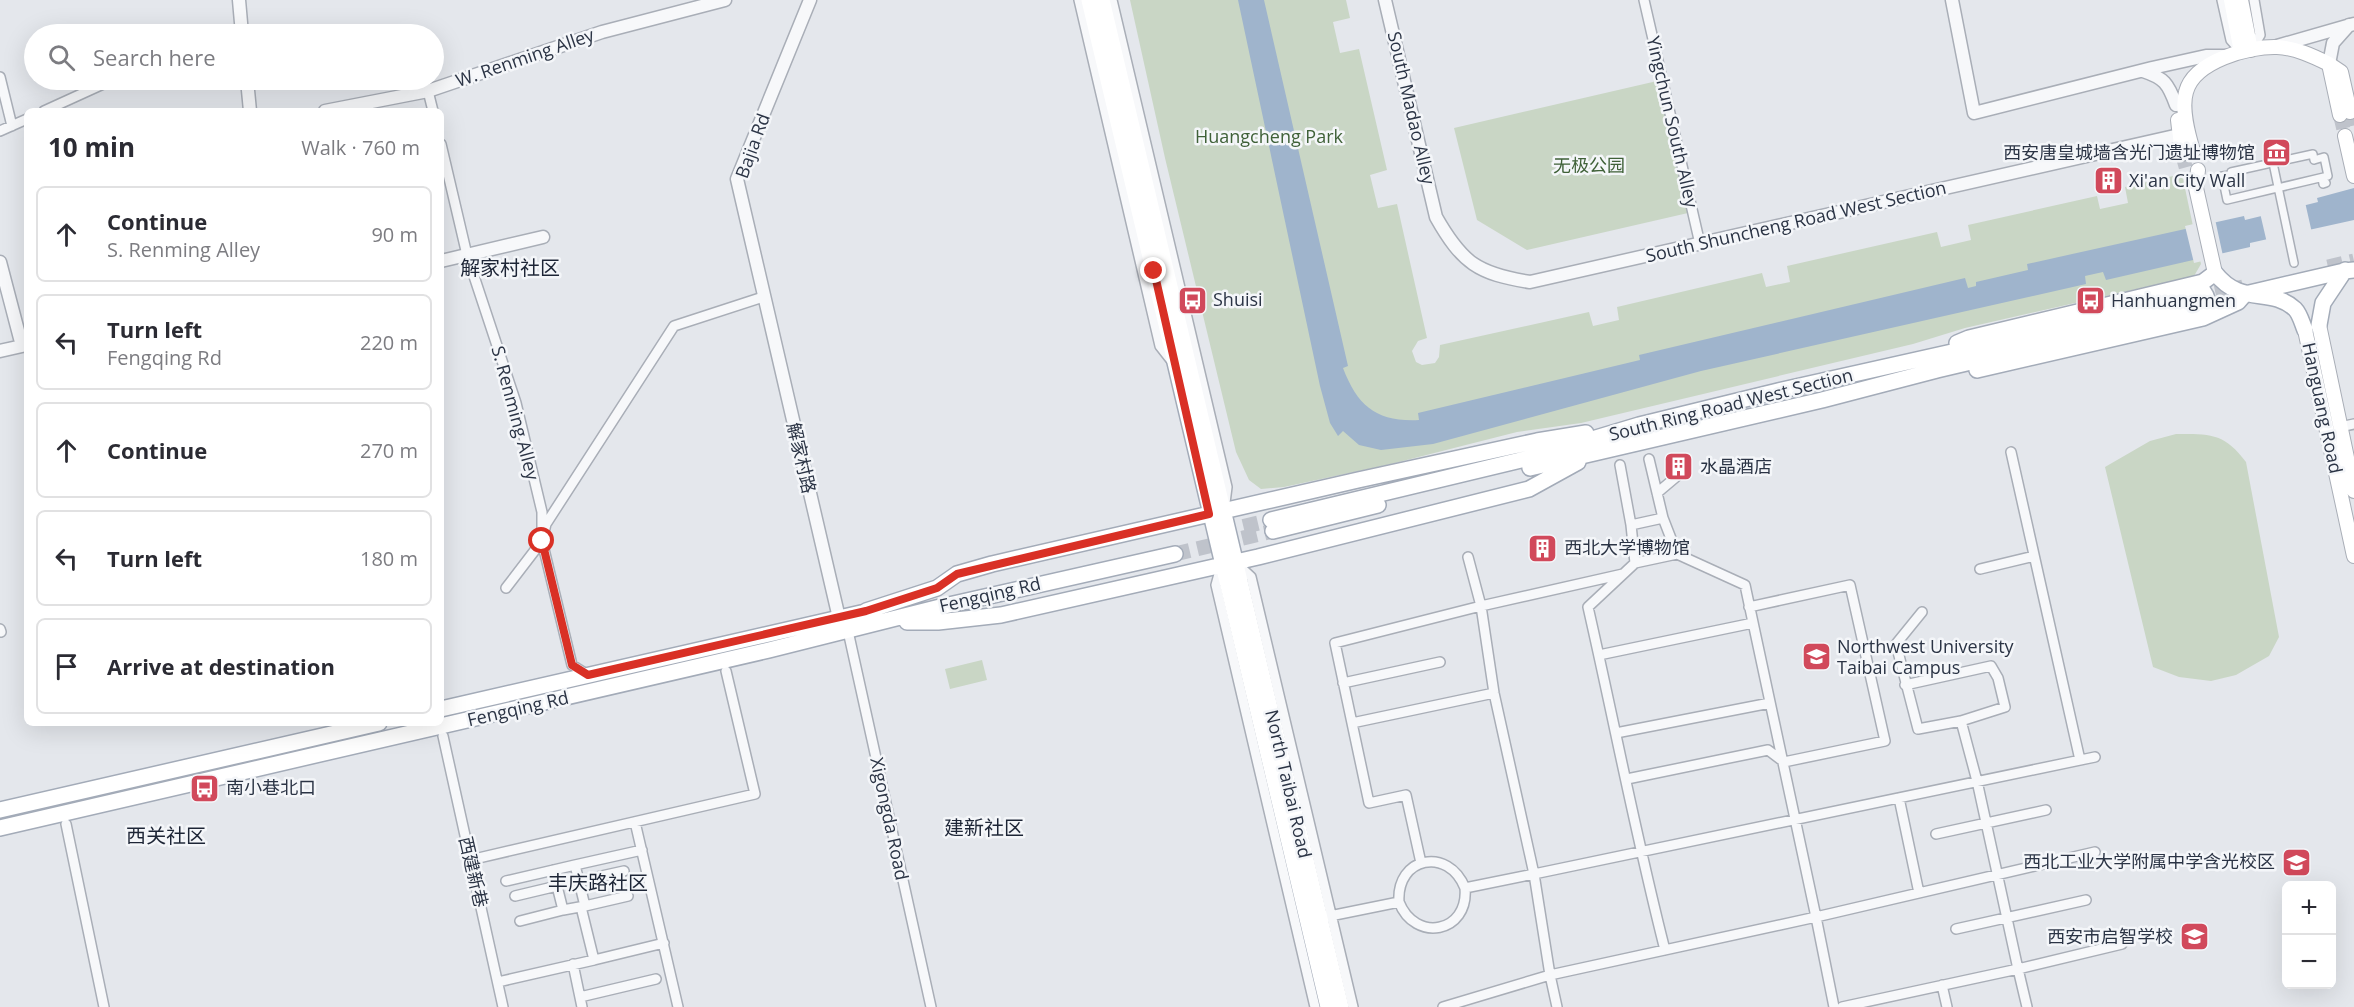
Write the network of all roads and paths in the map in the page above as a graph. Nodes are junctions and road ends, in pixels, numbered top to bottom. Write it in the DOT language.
graph roads {
  1 [pos="239,0"];
  2 [pos="725,0"];
  3 [pos="810,0"];
  4 [pos="1079,0"];
  5 [pos="1089,0"];
  6 [pos="1102,0"];
  7 [pos="1112,0"];
  8 [pos="1384,0"];
  9 [pos="1644,0"];
  10 [pos="1952,0"];
  11 [pos="2223,0"];
  12 [pos="2231,0"];
  13 [pos="2241,0"];
  14 [pos="2254,0"];
  15 [pos="241,24"];
  16 [pos="2351,24"];
  17 [pos="2276,47"];
  18 [pos="2246,51"];
  19 [pos="2226,56"];
  20 [pos="2329,64"];
  21 [pos="2141,70"];
  22 [pos="0,77"];
  23 [pos="444,86"];
  24 [pos="90,90"];
  25 [pos="248,90"];
  26 [pos="431,90"];
  27 [pos="428,91"];
  28 [pos="2351,96"];
  29 [pos="2180,102"];
  30 [pos="51,108"];
  31 [pos="250,108"];
  32 [pos="340,108"];
  33 [pos="432,108"];
  34 [pos="24,120"];
  35 [pos="12,126"];
  36 [pos="0,131"];
  37 [pos="2179,135"];
  38 [pos="2350,137"];
  39 [pos="444,157"];
  40 [pos="2272,163"];
  41 [pos="2192,171"];
  42 [pos="2354,175"];
  43 [pos="2278,188"];
  44 [pos="1437,217"];
  45 [pos="543,237"];
  46 [pos="1700,244"];
  47 [pos="467,255"];
  48 [pos="444,260"];
  49 [pos="0,262"];
  50 [pos="2294,263"];
  51 [pos="2350,268"];
  52 [pos="2214,270"];
  53 [pos="2245,294"];
  54 [pos="763,297"];
  55 [pos="2197,303"];
  56 [pos="1177,321"];
  57 [pos="2312,327"];
  58 [pos="1193,343"];
  59 [pos="24,345"];
  60 [pos="0,351"];
  61 [pos="1175,367"];
  62 [pos="2354,424"];
  63 [pos="2340,427"];
  64 [pos="1615,432"];
  65 [pos="1595,452"];
  66 [pos="2011,452"];
  67 [pos="1649,459"];
  68 [pos="1620,465"];
  69 [pos="1676,477"];
  70 [pos="2354,491"];
  71 [pos="1657,493"];
  72 [pos="1216,512"];
  73 [pos="1663,518"];
  74 [pos="1631,525"];
  75 [pos="542,541"];
  76 [pos="1677,554"];
  77 [pos="2034,556"];
  78 [pos="2354,556"];
  79 [pos="1468,557"];
  80 [pos="1229,563"];
  81 [pos="1635,563"];
  82 [pos="1980,569"];
  83 [pos="1623,574"];
  84 [pos="506,588"];
  85 [pos="1481,606"];
  86 [pos="1749,607"];
  87 [pos="866,611"];
  88 [pos="1922,612"];
  89 [pos="839,618"];
  90 [pos="1753,623"];
  91 [pos="852,630"];
  92 [pos="1599,655"];
  93 [pos="1440,662"];
  94 [pos="726,671"];
  95 [pos="588,675"];
  96 [pos="1343,683"];
  97 [pos="1905,685"];
  98 [pos="1494,693"];
  99 [pos="1770,703"];
  100 [pos="444,708"];
  101 [pos="1961,721"];
  102 [pos="1352,723"];
  103 [pos="363,726"];
  104 [pos="372,726"];
  105 [pos="442,726"];
  106 [pos="444,726"];
  107 [pos="1616,733"];
  108 [pos="443,736"];
  109 [pos="374,742"];
  110 [pos="2095,757"];
  111 [pos="2080,760"];
  112 [pos="1784,762"];
  113 [pos="1627,779"];
  114 [pos="1977,781"];
  115 [pos="1899,798"];
  116 [pos="0,810"];
  117 [pos="2046,810"];
  118 [pos="1796,819"];
  119 [pos="635,822"];
  120 [pos="1986,823"];
  121 [pos="66,824"];
  122 [pos="0,828"];
  123 [pos="1936,834"];
  124 [pos="642,850"];
  125 [pos="1640,852"];
  126 [pos="2095,852"];
  127 [pos="470,860"];
  128 [pos="1421,863"];
  129 [pos="575,865"];
  130 [pos="553,870"];
  131 [pos="624,871"];
  132 [pos="1534,874"];
  133 [pos="1997,875"];
  134 [pos="506,881"];
  135 [pos="579,881"];
  136 [pos="557,886"];
  137 [pos="1465,888"];
  138 [pos="1919,893"];
  139 [pos="514,896"];
  140 [pos="628,896"];
  141 [pos="2086,900"];
  142 [pos="1399,902"];
  143 [pos="583,906"];
  144 [pos="563,910"];
  145 [pos="1326,917"];
  146 [pos="1816,917"];
  147 [pos="2007,918"];
  148 [pos="520,921"];
  149 [pos="1956,929"];
  150 [pos="664,944"];
  151 [pos="2122,944"];
  152 [pos="1665,950"];
  153 [pos="594,960"];
  154 [pos="573,964"];
  155 [pos="2018,969"];
  156 [pos="1550,975"];
  157 [pos="656,979"];
  158 [pos="498,982"];
  159 [pos="1942,986"];
  160 [pos="580,996"];
  161 [pos="1454,1005"];
  162 [pos="104,1007"];
  163 [pos="503,1007"];
  164 [pos="582,1007"];
  165 [pos="678,1007"];
  166 [pos="931,1007"];
  167 [pos="1315,1007"];
  168 [pos="1328,1007"];
  169 [pos="1341,1007"];
  170 [pos="1353,1007"];
  171 [pos="1443,1007"];
  172 [pos="1557,1007"];
  173 [pos="1834,1007"];
  174 [pos="1842,1007"];
  175 [pos="1947,1007"];
  176 [pos="2027,1007"];
  1 -- 15 [label="street"];
  2 -- 23 [label="street, W. Renming Alley"];
  3 -- 54 [label="street, Bajia Rd"];
  4 -- 61 [label="street"];
  5 -- 61 [label="main road"];
  6 -- 56 [label="main road"];
  7 -- 58 [label="street"];
  8 -- 44 [label="street, South Madao Alley"];
  9 -- 46 [label="street, Yingchun South Alley"];
  10 -- 21 [label="street"];
  11 -- 18 [label="street"];
  12 -- 18 [label="main road"];
  13 -- 18 [label="main road"];
  14 -- 18 [label="street"];
  16 -- 17 [label="street"];
  16 -- 20 [label="street"];
  17 -- 18 [label="main road"];
  17 -- 20 [label="main road"];
  18 -- 19 [label="main road"];
  19 -- 21 [label="street"];
  19 -- 29 [label="main road"];
  20 -- 28 [label="main road"];
  20 -- 28 [label="main road"];
  21 -- 29 [label="street"];
  22 -- 35 [label="street"];
  24 -- 30 [label="street"];
  25 -- 31 [label="street"];
  26 -- 27 [label="street, W. Renming Alley"];
  27 -- 32 [label="street, W. Renming Alley"];
  27 -- 33 [label="street"];
  29 -- 37 [label="main road"];
  29 -- 37 [label="main road"];
  34 -- 35 [label="street"];
  35 -- 36 [label="street"];
  37 -- 46 [label="street, South Shuncheng Road West Section"];
  38 -- 42 [label="main road"];
  39 -- 47 [label="street, S. Renming Alley"];
  40 -- 43 [label="street"];
  40 -- 43 [label="street"];
  40 -- 43 [label="street"];
  41 -- 52 [label="main road"];
  43 -- 50 [label="street"];
  44 -- 46 [label="street, South Shuncheng Road West Section"];
  45 -- 47 [label="street"];
  47 -- 48 [label="street"];
  47 -- 75 [label="street, S. Renming Alley"];
  49 -- 59 [label="street"];
  51 -- 53 [label="main road, South Ring Road West Section"];
  51 -- 57 [label="main road"];
  52 -- 53 [label="main road"];
  52 -- 55 [label="main road"];
  53 -- 55 [label="main road, South Ring Road West Section"];
  53 -- 57 [label="main road"];
  54 -- 75 [label="street"];
  54 -- 89 [label="street, 解家村路"];
  55 -- 64 [label="main road, South Ring Road West Section"];
  55 -- 65 [label="main road, South Ring Road West Section"];
  56 -- 58 [label="street"];
  56 -- 72 [label="main road"];
  57 -- 63 [label="main road, Hanguang Road"];
  57 -- 78 [label="main road, Hanguang Road"];
  58 -- 72 [label="street"];
  59 -- 60 [label="street"];
  61 -- 72 [label="main road"];
  62 -- 63 [label="street"];
  63 -- 70 [label="main road, Hanguang Road"];
  64 -- 65 [label="main road, South Ring Road West Section"];
  64 -- 72 [label="main road"];
  65 -- 80 [label="main road"];
  66 -- 77 [label="street"];
  67 -- 71 [label="street"];
  68 -- 74 [label="street"];
  69 -- 71 [label="street"];
  71 -- 73 [label="street"];
  72 -- 80 [label="main road"];
  72 -- 87 [label="main road"];
  73 -- 74 [label="street"];
  73 -- 76 [label="street"];
  74 -- 81 [label="street"];
  75 -- 84 [label="street"];
  75 -- 95 [label="street, S. Renming Alley"];
  76 -- 81 [label="street"];
  76 -- 86 [label="street"];
  77 -- 82 [label="street"];
  77 -- 111 [label="street"];
  79 -- 85 [label="street"];
  80 -- 91 [label="main road"];
  80 -- 145 [label="main road, North Taibai Road"];
  80 -- 167 [label="street"];
  80 -- 168 [label="main road, North Taibai Road"];
  81 -- 83 [label="street"];
  83 -- 85 [label="street"];
  83 -- 92 [label="street"];
  85 -- 96 [label="street"];
  85 -- 98 [label="street"];
  86 -- 90 [label="street"];
  86 -- 112 [label="street"];
  87 -- 89 [label="main road, Fengqing Rd"];
  87 -- 91 [label="main road, Fengqing Rd"];
  88 -- 97 [label="street"];
  89 -- 95 [label="main road, Fengqing Rd"];
  90 -- 92 [label="street"];
  90 -- 99 [label="street"];
  91 -- 106 [label="main road, Fengqing Rd"];
  91 -- 166 [label="street, Xigongda Road"];
  92 -- 107 [label="street"];
  93 -- 96 [label="street"];
  94 -- 119 [label="street"];
  95 -- 100 [label="main road, Fengqing Rd"];
  96 -- 102 [label="street"];
  97 -- 101 [label="street"];
  97 -- 101 [label="street"];
  98 -- 102 [label="street"];
  98 -- 132 [label="street"];
  99 -- 107 [label="street"];
  99 -- 112 [label="street"];
  101 -- 114 [label="street"];
  102 -- 128 [label="street"];
  103 -- 116 [label="main road"];
  104 -- 109 [label="street"];
  105 -- 109 [label="main road, Fengqing Rd"];
  107 -- 113 [label="street"];
  108 -- 127 [label="street, 西建新巷"];
  109 -- 122 [label="main road, Fengqing Rd"];
  110 -- 111 [label="street"];
  111 -- 114 [label="street"];
  112 -- 113 [label="street"];
  112 -- 118 [label="street"];
  113 -- 125 [label="street"];
  114 -- 115 [label="street"];
  114 -- 120 [label="street"];
  115 -- 118 [label="street"];
  115 -- 138 [label="street"];
  117 -- 120 [label="street"];
  118 -- 125 [label="street"];
  118 -- 146 [label="street"];
  119 -- 124 [label="street"];
  119 -- 127 [label="street"];
  120 -- 123 [label="street"];
  120 -- 133 [label="street"];
  121 -- 162 [label="street"];
  124 -- 129 [label="street"];
  124 -- 150 [label="street"];
  125 -- 132 [label="street"];
  125 -- 152 [label="street"];
  126 -- 133 [label="street"];
  127 -- 158 [label="street, 西建新巷"];
  128 -- 137 [label="street"];
  128 -- 142 [label="street"];
  129 -- 130 [label="street"];
  129 -- 135 [label="street"];
  130 -- 134 [label="street"];
  130 -- 136 [label="street"];
  131 -- 135 [label="street"];
  132 -- 137 [label="street"];
  132 -- 156 [label="street"];
  133 -- 138 [label="street"];
  133 -- 147 [label="street"];
  135 -- 143 [label="street"];
  136 -- 139 [label="street"];
  136 -- 144 [label="street"];
  137 -- 142 [label="street"];
  138 -- 146 [label="street"];
  140 -- 143 [label="street"];
  141 -- 147 [label="street"];
  142 -- 145 [label="street"];
  143 -- 144 [label="street"];
  143 -- 153 [label="street"];
  144 -- 148 [label="street"];
  145 -- 169 [label="main road, North Taibai Road"];
  145 -- 170 [label="street"];
  146 -- 152 [label="street"];
  146 -- 173 [label="street"];
  147 -- 149 [label="street"];
  147 -- 155 [label="street"];
  150 -- 153 [label="street"];
  150 -- 165 [label="street"];
  151 -- 155 [label="street"];
  152 -- 156 [label="street"];
  153 -- 154 [label="street"];
  154 -- 158 [label="street"];
  154 -- 160 [label="street"];
  155 -- 159 [label="street"];
  155 -- 176 [label="street"];
  156 -- 161 [label="street"];
  156 -- 172 [label="street"];
  157 -- 160 [label="street"];
  158 -- 163 [label="street, 西建新巷"];
  159 -- 174 [label="street"];
  159 -- 175 [label="street"];
  160 -- 164 [label="street"];
  161 -- 171 [label="street"];
}
